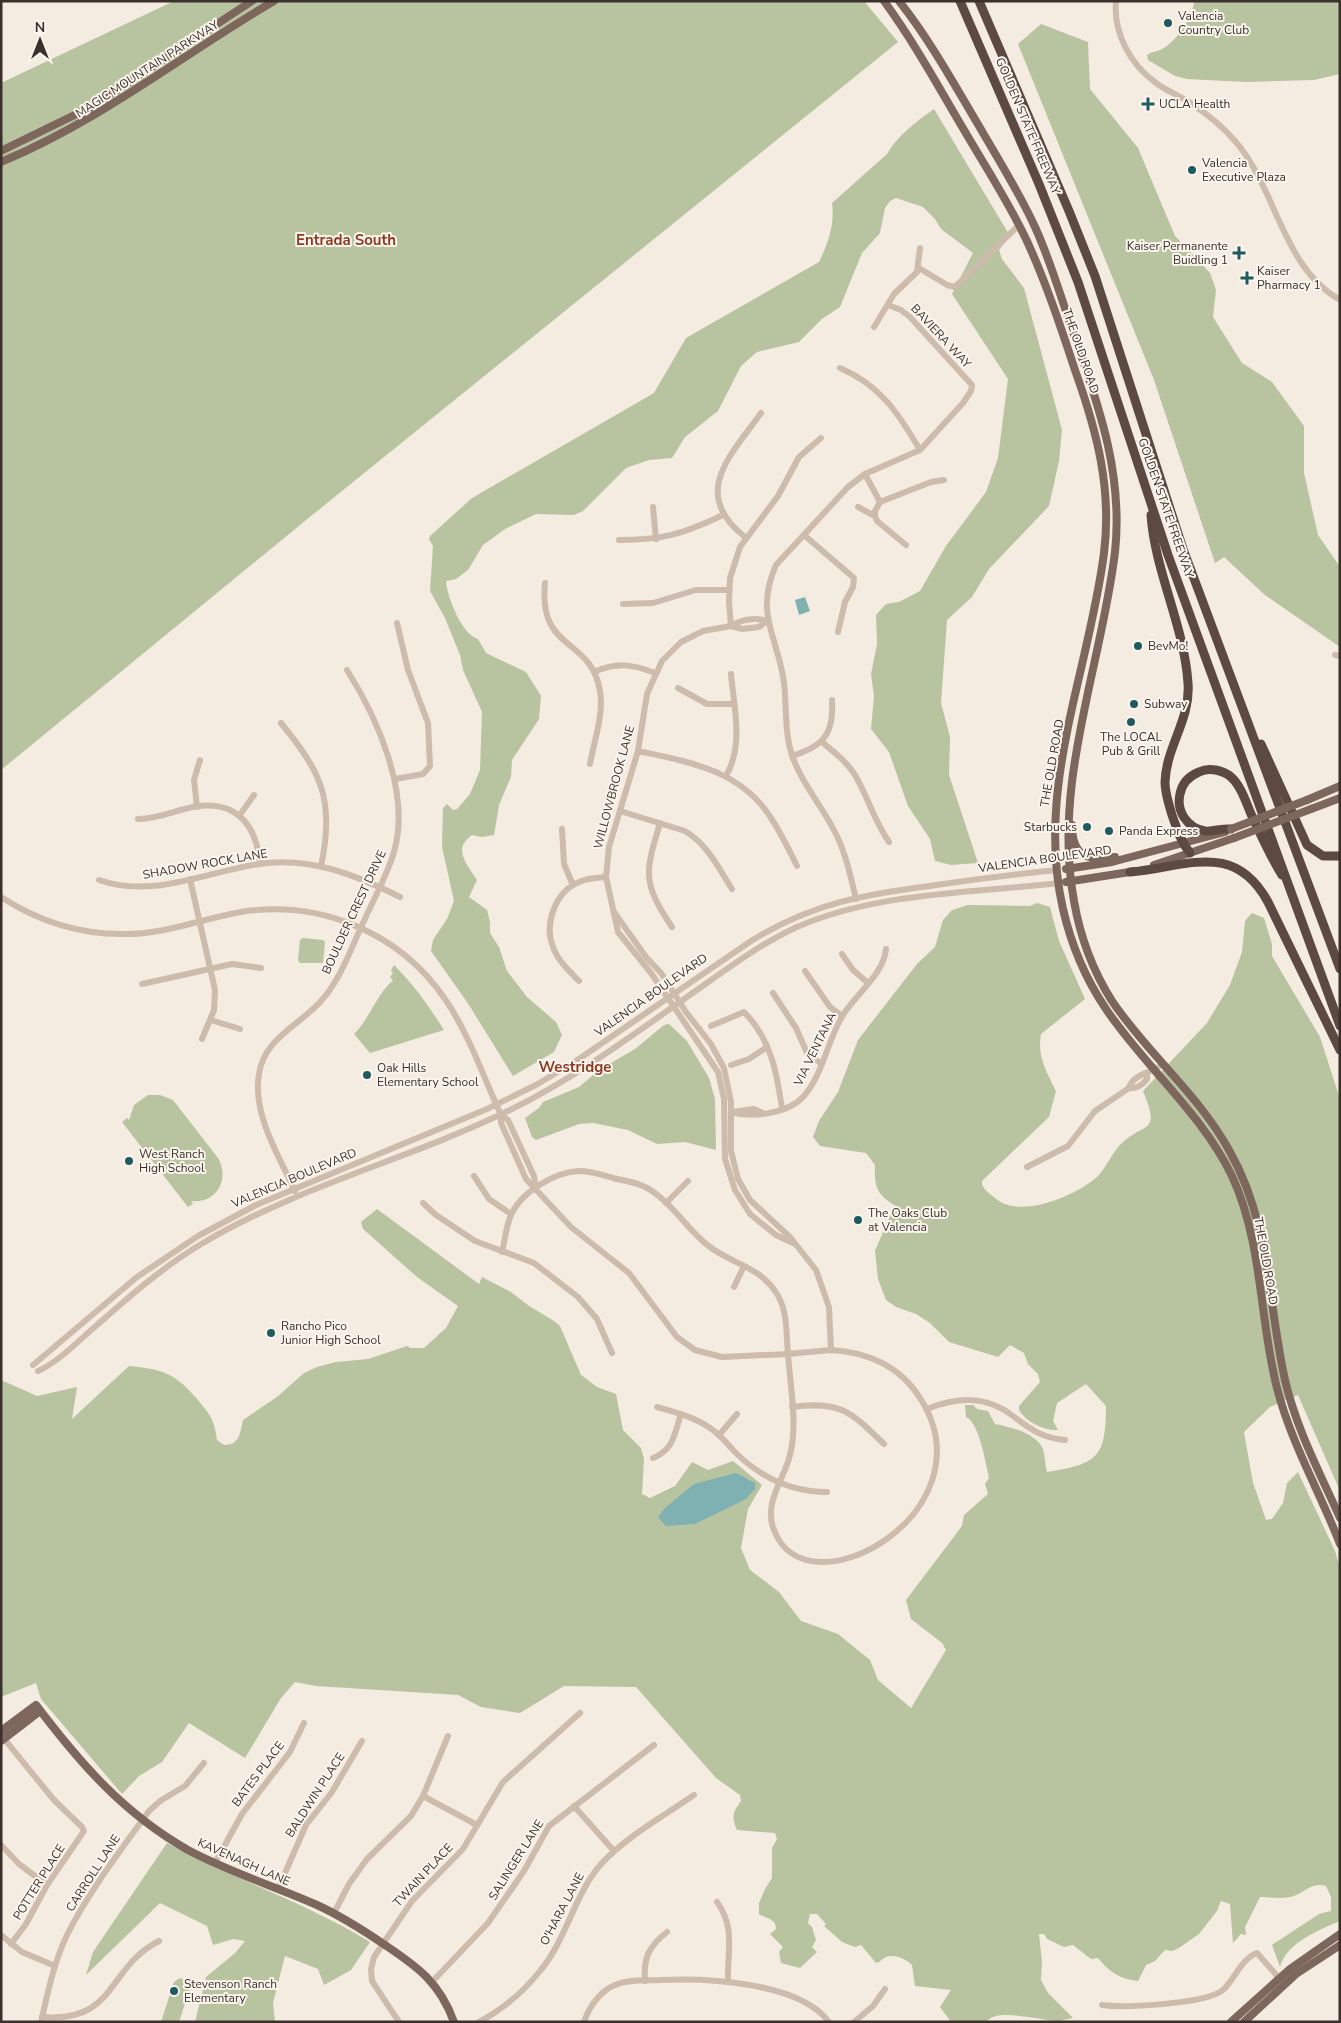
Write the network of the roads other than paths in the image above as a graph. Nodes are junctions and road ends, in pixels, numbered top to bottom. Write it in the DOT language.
graph roads {
  1 [pos="252,1"];
  2 [pos="274,1"];
  3 [pos="884,1"];
  4 [pos="900,1"];
  5 [pos="960,1"];
  6 [pos="979,1"];
  7 [pos="1116,1"];
  8 [pos="1,152"];
  9 [pos="1,162"];
  10 [pos="1019,225"];
  11 [pos="920,248"];
  12 [pos="919,268"];
  13 [pos="1340,300"];
  14 [pos="888,305"];
  15 [pos="874,327"];
  16 [pos="840,368"];
  17 [pos="761,413"];
  18 [pos="821,438"];
  19 [pos="920,450"];
  20 [pos="865,474"];
  21 [pos="944,480"];
  22 [pos="880,502"];
  23 [pos="1150,502"];
  24 [pos="653,507"];
  25 [pos="858,507"];
  26 [pos="723,515"];
  27 [pos="875,516"];
  28 [pos="804,535"];
  29 [pos="745,537"];
  30 [pos="656,539"];
  31 [pos="619,540"];
  32 [pos="906,546"];
  33 [pos="545,584"];
  34 [pos="728,590"];
  35 [pos="624,604"];
  36 [pos="767,621"];
  37 [pos="397,623"];
  38 [pos="731,626"];
  39 [pos="838,632"];
  40 [pos="347,670"];
  41 [pos="594,672"];
  42 [pos="655,673"];
  43 [pos="731,674"];
  44 [pos="678,688"];
  45 [pos="832,700"];
  46 [pos="1240,701"];
  47 [pos="733,704"];
  48 [pos="281,723"];
  49 [pos="822,742"];
  50 [pos="638,751"];
  51 [pos="792,756"];
  52 [pos="200,760"];
  53 [pos="590,764"];
  54 [pos="726,776"];
  55 [pos="395,779"];
  56 [pos="1340,786"];
  57 [pos="254,795"];
  58 [pos="1340,798"];
  59 [pos="1070,799"];
  60 [pos="197,807"];
  61 [pos="620,811"];
  62 [pos="239,816"];
  63 [pos="138,819"];
  64 [pos="660,823"];
  65 [pos="562,830"];
  66 [pos="1233,833"];
  67 [pos="889,842"];
  68 [pos="1183,844"];
  69 [pos="1190,853"];
  70 [pos="1340,856"];
  71 [pos="1129,858"];
  72 [pos="260,864"];
  73 [pos="321,866"];
  74 [pos="798,866"];
  75 [pos="1069,869"];
  76 [pos="1057,870"];
  77 [pos="1130,872"];
  78 [pos="606,877"];
  79 [pos="99,880"];
  80 [pos="190,880"];
  81 [pos="1070,882"];
  82 [pos="1059,883"];
  83 [pos="573,885"];
  84 [pos="379,887"];
  85 [pos="732,889"];
  86 [pos="1292,889"];
  87 [pos="1,897"];
  88 [pos="400,897"];
  89 [pos="855,897"];
  90 [pos="857,907"];
  91 [pos="614,912"];
  92 [pos="200,921"];
  93 [pos="672,927"];
  94 [pos="361,928"];
  95 [pos="886,949"];
  96 [pos="842,954"];
  97 [pos="261,968"];
  98 [pos="211,969"];
  99 [pos="1340,969"];
  100 [pos="805,971"];
  101 [pos="579,980"];
  102 [pos="868,983"];
  103 [pos="142,984"];
  104 [pos="773,992"];
  105 [pos="674,993"];
  106 [pos="668,998"];
  107 [pos="680,1002"];
  108 [pos="673,1006"];
  109 [pos="842,1016"];
  110 [pos="211,1020"];
  111 [pos="711,1026"];
  112 [pos="1131,1026"];
  113 [pos="1340,1026"];
  114 [pos="240,1029"];
  115 [pos="1124,1032"];
  116 [pos="202,1039"];
  117 [pos="768,1047"];
  118 [pos="1340,1050"];
  119 [pos="821,1063"];
  120 [pos="1163,1064"];
  121 [pos="731,1065"];
  122 [pos="1155,1070"];
  123 [pos="496,1105"];
  124 [pos="782,1110"];
  125 [pos="728,1112"];
  126 [pos="501,1114"];
  127 [pos="1027,1167"];
  128 [pos="474,1176"];
  129 [pos="688,1181"];
  130 [pos="536,1188"];
  131 [pos="294,1189"];
  132 [pos="298,1197"];
  133 [pos="423,1203"];
  134 [pos="666,1203"];
  135 [pos="511,1214"];
  136 [pos="795,1244"];
  137 [pos="502,1252"];
  138 [pos="744,1266"];
  139 [pos="734,1288"];
  140 [pos="831,1350"];
  141 [pos="612,1353"];
  142 [pos="788,1354"];
  143 [pos="33,1364"];
  144 [pos="38,1371"];
  145 [pos="657,1406"];
  146 [pos="792,1407"];
  147 [pos="927,1409"];
  148 [pos="681,1414"];
  149 [pos="737,1414"];
  150 [pos="719,1435"];
  151 [pos="1064,1440"];
  152 [pos="884,1444"];
  153 [pos="653,1458"];
  154 [pos="780,1482"];
  155 [pos="827,1492"];
  156 [pos="1340,1518"];
  157 [pos="1340,1544"];
  158 [pos="580,1713"];
  159 [pos="304,1724"];
  160 [pos="2,1736"];
  161 [pos="448,1736"];
  162 [pos="362,1741"];
  163 [pos="654,1744"];
  164 [pos="204,1763"];
  165 [pos="694,1795"];
  166 [pos="423,1796"];
  167 [pos="574,1806"];
  168 [pos="142,1820"];
  169 [pos="477,1825"];
  170 [pos="1,1845"];
  171 [pos="614,1851"];
  172 [pos="215,1863"];
  173 [pos="47,1885"];
  174 [pos="278,1889"];
  175 [pos="717,1902"];
  176 [pos="334,1913"];
  177 [pos="667,1932"];
  178 [pos="1340,1934"];
  179 [pos="1,1935"];
  180 [pos="159,1940"];
  181 [pos="11,1944"];
  182 [pos="383,1944"];
  183 [pos="1340,1945"];
  184 [pos="55,1966"];
  185 [pos="1279,1978"];
  186 [pos="645,1981"];
  187 [pos="728,1981"];
  188 [pos="432,1982"];
  189 [pos="885,1989"];
  190 [pos="1102,2005"];
  191 [pos="42,2019"];
  192 [pos="399,2022"];
  193 [pos="454,2022"];
  194 [pos="479,2022"];
  195 [pos="584,2022"];
  196 [pos="829,2022"];
  197 [pos="854,2022"];
  198 [pos="1231,2022"];
  199 [pos="1244,2022"];
  1 -- 8 [label="main road, MAGIC MOUNTAIN PARKWAY"];
  2 -- 9 [label="main road, MAGIC MOUNTAIN PARKWAY"];
  3 -- 10 [label="main road, THE OLD ROAD"];
  4 -- 59 [label="main road, THE OLD ROAD"];
  5 -- 23 [label="highway, GOLDEN STATE FREEWAY"];
  6 -- 46 [label="highway, GOLDEN STATE FREEWAY"];
  7 -- 13 [label="street"];
  10 -- 12 [label="street"];
  10 -- 76 [label="main road, THE OLD ROAD"];
  11 -- 12 [label="street"];
  12 -- 14 [label="street"];
  14 -- 15 [label="street"];
  14 -- 19 [label="street, BAVIERA WAY"];
  16 -- 19 [label="street"];
  17 -- 26 [label="street"];
  18 -- 29 [label="street"];
  19 -- 20 [label="street"];
  20 -- 22 [label="street"];
  20 -- 28 [label="street"];
  21 -- 22 [label="street"];
  22 -- 27 [label="street"];
  23 -- 68 [label="highway"];
  23 -- 86 [label="highway, GOLDEN STATE FREEWAY"];
  24 -- 30 [label="street"];
  25 -- 27 [label="street"];
  26 -- 29 [label="street"];
  26 -- 30 [label="street"];
  27 -- 32 [label="street"];
  28 -- 36 [label="street"];
  28 -- 39 [label="street"];
  29 -- 34 [label="street"];
  30 -- 31 [label="street"];
  33 -- 41 [label="street"];
  34 -- 35 [label="street"];
  34 -- 38 [label="street"];
  36 -- 38 [label="street, WILLOWBROOK LANE"];
  36 -- 51 [label="street"];
  37 -- 55 [label="street"];
  38 -- 42 [label="street, WILLOWBROOK LANE"];
  40 -- 55 [label="street, BOULDER CREST DRIVE"];
  41 -- 42 [label="street"];
  41 -- 53 [label="street"];
  42 -- 50 [label="street, WILLOWBROOK LANE"];
  43 -- 47 [label="street"];
  44 -- 47 [label="street"];
  45 -- 49 [label="street"];
  46 -- 70 [label="highway"];
  46 -- 99 [label="highway, GOLDEN STATE FREEWAY"];
  47 -- 54 [label="street"];
  48 -- 73 [label="street"];
  49 -- 51 [label="street"];
  49 -- 67 [label="street"];
  50 -- 54 [label="street"];
  50 -- 61 [label="street, WILLOWBROOK LANE"];
  51 -- 89 [label="street"];
  52 -- 60 [label="street"];
  54 -- 74 [label="street"];
  55 -- 84 [label="street, BOULDER CREST DRIVE"];
  56 -- 66 [label="main road, VALENCIA BOULEVARD, bridge"];
  57 -- 62 [label="street"];
  58 -- 66 [label="main road, VALENCIA BOULEVARD, bridge"];
  59 -- 71 [label="main road"];
  59 -- 75 [label="main road, THE OLD ROAD"];
  60 -- 62 [label="street"];
  60 -- 63 [label="street"];
  61 -- 64 [label="street"];
  61 -- 78 [label="street, WILLOWBROOK LANE"];
  62 -- 72 [label="street"];
  64 -- 85 [label="street"];
  64 -- 93 [label="street"];
  65 -- 83 [label="street"];
  66 -- 68 [label="main road, VALENCIA BOULEVARD"];
  66 -- 69 [label="main road, VALENCIA BOULEVARD"];
  66 -- 86 [label="highway"];
  68 -- 69 [label="highway"];
  68 -- 71 [label="main road, VALENCIA BOULEVARD"];
  69 -- 77 [label="main road, VALENCIA BOULEVARD"];
  71 -- 75 [label="main road, VALENCIA BOULEVARD"];
  72 -- 73 [label="street, SHADOW ROCK LANE"];
  72 -- 80 [label="street, SHADOW ROCK LANE"];
  73 -- 84 [label="street, SHADOW ROCK LANE"];
  75 -- 76 [label="main road, VALENCIA BOULEVARD"];
  75 -- 81 [label="main road, THE OLD ROAD"];
  76 -- 82 [label="main road, THE OLD ROAD"];
  76 -- 89 [label="street, VALENCIA BOULEVARD"];
  77 -- 81 [label="main road, VALENCIA BOULEVARD"];
  77 -- 118 [label="highway"];
  78 -- 83 [label="street"];
  78 -- 91 [label="street, WILLOWBROOK LANE"];
  79 -- 80 [label="street, SHADOW ROCK LANE"];
  80 -- 92 [label="street"];
  81 -- 82 [label="main road, VALENCIA BOULEVARD"];
  81 -- 112 [label="main road, THE OLD ROAD"];
  82 -- 90 [label="street, VALENCIA BOULEVARD"];
  82 -- 115 [label="main road, THE OLD ROAD"];
  83 -- 101 [label="street"];
  84 -- 88 [label="street, SHADOW ROCK LANE"];
  84 -- 94 [label="street, BOULDER CREST DRIVE"];
  86 -- 113 [label="highway, GOLDEN STATE FREEWAY"];
  87 -- 92 [label="street"];
  89 -- 90 [label="street"];
  89 -- 105 [label="street, VALENCIA BOULEVARD"];
  90 -- 107 [label="street, VALENCIA BOULEVARD"];
  91 -- 105 [label="street, WILLOWBROOK LANE"];
  91 -- 106 [label="street, WILLOWBROOK LANE"];
  92 -- 94 [label="street"];
  92 -- 98 [label="street"];
  94 -- 123 [label="street"];
  94 -- 131 [label="street, BOULDER CREST DRIVE"];
  95 -- 102 [label="street, VIA VENTANA"];
  96 -- 102 [label="street"];
  97 -- 98 [label="street"];
  98 -- 103 [label="street"];
  98 -- 110 [label="street"];
  100 -- 109 [label="street"];
  102 -- 109 [label="street, VIA VENTANA"];
  104 -- 119 [label="street"];
  105 -- 106 [label="street, VALENCIA BOULEVARD"];
  105 -- 107 [label="street, WILLOWBROOK LANE"];
  106 -- 108 [label="street, WILLOWBROOK LANE"];
  106 -- 123 [label="street, VALENCIA BOULEVARD"];
  107 -- 108 [label="street, VALENCIA BOULEVARD"];
  107 -- 125 [label="street, WILLOWBROOK LANE"];
  108 -- 125 [label="street, WILLOWBROOK LANE"];
  108 -- 126 [label="street, VALENCIA BOULEVARD"];
  109 -- 119 [label="street, VIA VENTANA"];
  110 -- 114 [label="street"];
  110 -- 116 [label="street"];
  111 -- 117 [label="street"];
  112 -- 115 [label="main road"];
  112 -- 120 [label="main road, THE OLD ROAD"];
  115 -- 122 [label="main road, THE OLD ROAD"];
  117 -- 121 [label="street"];
  117 -- 124 [label="street"];
  119 -- 124 [label="street, VIA VENTANA"];
  120 -- 122 [label="street"];
  120 -- 156 [label="main road, THE OLD ROAD"];
  122 -- 127 [label="street"];
  122 -- 157 [label="main road, THE OLD ROAD"];
  123 -- 126 [label="street"];
  123 -- 131 [label="street, VALENCIA BOULEVARD"];
  124 -- 125 [label="street, VIA VENTANA"];
  125 -- 136 [label="street"];
  125 -- 136 [label="street"];
  126 -- 130 [label="street"];
  126 -- 132 [label="street, VALENCIA BOULEVARD"];
  128 -- 135 [label="street"];
  129 -- 134 [label="street"];
  130 -- 134 [label="street"];
  130 -- 135 [label="street"];
  130 -- 142 [label="street"];
  131 -- 132 [label="street, BOULDER CREST DRIVE"];
  131 -- 143 [label="street, VALENCIA BOULEVARD"];
  132 -- 144 [label="street, VALENCIA BOULEVARD"];
  133 -- 137 [label="street"];
  134 -- 138 [label="street"];
  135 -- 137 [label="street"];
  136 -- 140 [label="street"];
  137 -- 141 [label="street"];
  138 -- 139 [label="street"];
  138 -- 142 [label="street"];
  140 -- 142 [label="street"];
  140 -- 147 [label="street"];
  142 -- 146 [label="street"];
  145 -- 148 [label="street"];
  146 -- 152 [label="street"];
  146 -- 154 [label="street"];
  147 -- 151 [label="street"];
  147 -- 154 [label="street"];
  148 -- 150 [label="street"];
  148 -- 153 [label="street"];
  149 -- 150 [label="street"];
  150 -- 154 [label="street"];
  154 -- 155 [label="street"];
  158 -- 169 [label="street, TWAIN PLACE"];
  159 -- 172 [label="street, BATES PLACE"];
  160 -- 168 [label="main road, KAVENAGH LANE"];
  160 -- 173 [label="street, POTTER PLACE"];
  161 -- 166 [label="street"];
  162 -- 174 [label="street, BALDWIN PLACE"];
  163 -- 167 [label="street, SALINGER LANE"];
  164 -- 168 [label="street, CARROLL LANE"];
  165 -- 171 [label="street, O'HARA LANE"];
  166 -- 169 [label="street"];
  166 -- 176 [label="street"];
  167 -- 171 [label="street"];
  167 -- 188 [label="street, SALINGER LANE"];
  168 -- 172 [label="main road, KAVENAGH LANE"];
  168 -- 184 [label="street, CARROLL LANE"];
  169 -- 182 [label="street, TWAIN PLACE"];
  170 -- 173 [label="street"];
  171 -- 194 [label="street, O'HARA LANE"];
  172 -- 174 [label="main road, KAVENAGH LANE"];
  173 -- 181 [label="street, POTTER PLACE"];
  174 -- 176 [label="main road, KAVENAGH LANE"];
  175 -- 187 [label="street"];
  176 -- 182 [label="main road, KAVENAGH LANE"];
  177 -- 186 [label="street"];
  178 -- 185 [label="main road"];
  179 -- 181 [label="street"];
  180 -- 191 [label="street"];
  181 -- 184 [label="street"];
  182 -- 188 [label="main road, KAVENAGH LANE"];
  182 -- 192 [label="street, TWAIN PLACE"];
  183 -- 199 [label="main road"];
  184 -- 191 [label="street, CARROLL LANE"];
  185 -- 190 [label="street"];
  185 -- 198 [label="main road"];
  186 -- 187 [label="street"];
  186 -- 195 [label="street"];
  187 -- 196 [label="street"];
  188 -- 193 [label="main road, KAVENAGH LANE"];
  189 -- 197 [label="street"];
}
